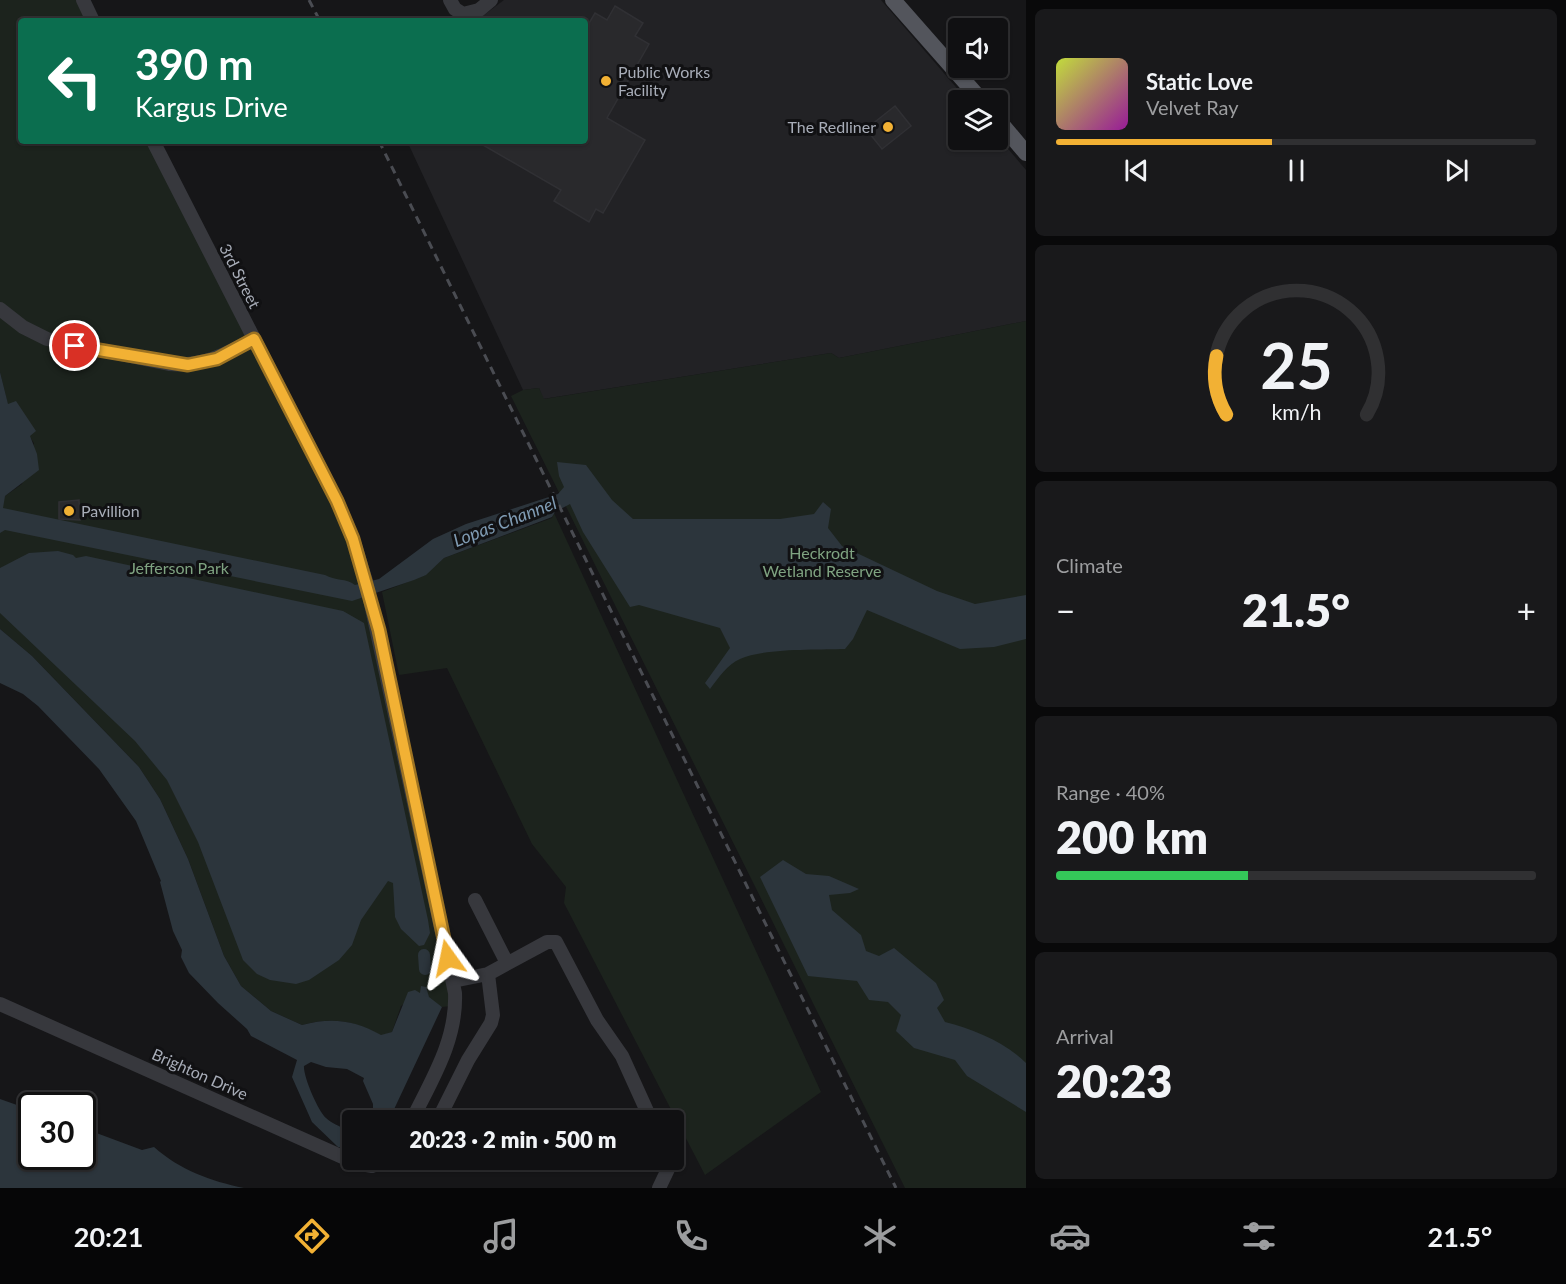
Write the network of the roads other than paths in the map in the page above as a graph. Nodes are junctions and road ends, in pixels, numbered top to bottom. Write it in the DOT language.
graph roads {
  1 [pos="83,0"];
  2 [pos="450,0"];
  3 [pos="491,0"];
  4 [pos="893,0"];
  5 [pos="92,18"];
  6 [pos="972,90"];
  7 [pos="1008,132"];
  8 [pos="155,144"];
  9 [pos="1026,153"];
  10 [pos="0,309"];
  11 [pos="254,339"];
  12 [pos="475,900"];
  13 [pos="507,963"];
  14 [pos="488,974"];
  15 [pos="453,981"];
  16 [pos="0,1004"];
  17 [pos="417,1110"];
  18 [pos="443,1110"];
  19 [pos="646,1110"];
  20 [pos="342,1157"];
  21 [pos="668,1170"];
  22 [pos="659,1188"];
  1 -- 5 [label="street"];
  2 -- 3 [label="street"];
  4 -- 6 [label="main road"];
  7 -- 9 [label="main road"];
  8 -- 11 [label="street, 3rd Street"];
  10 -- 11 [label="street"];
  11 -- 15 [label="street, 3rd Street"];
  12 -- 13 [label="street"];
  13 -- 14 [label="street"];
  13 -- 19 [label="street"];
  14 -- 15 [label="street"];
  14 -- 18 [label="street"];
  15 -- 17 [label="street, 3rd Street"];
  16 -- 20 [label="street, Brighton Drive"];
  21 -- 22 [label="street"];
}
